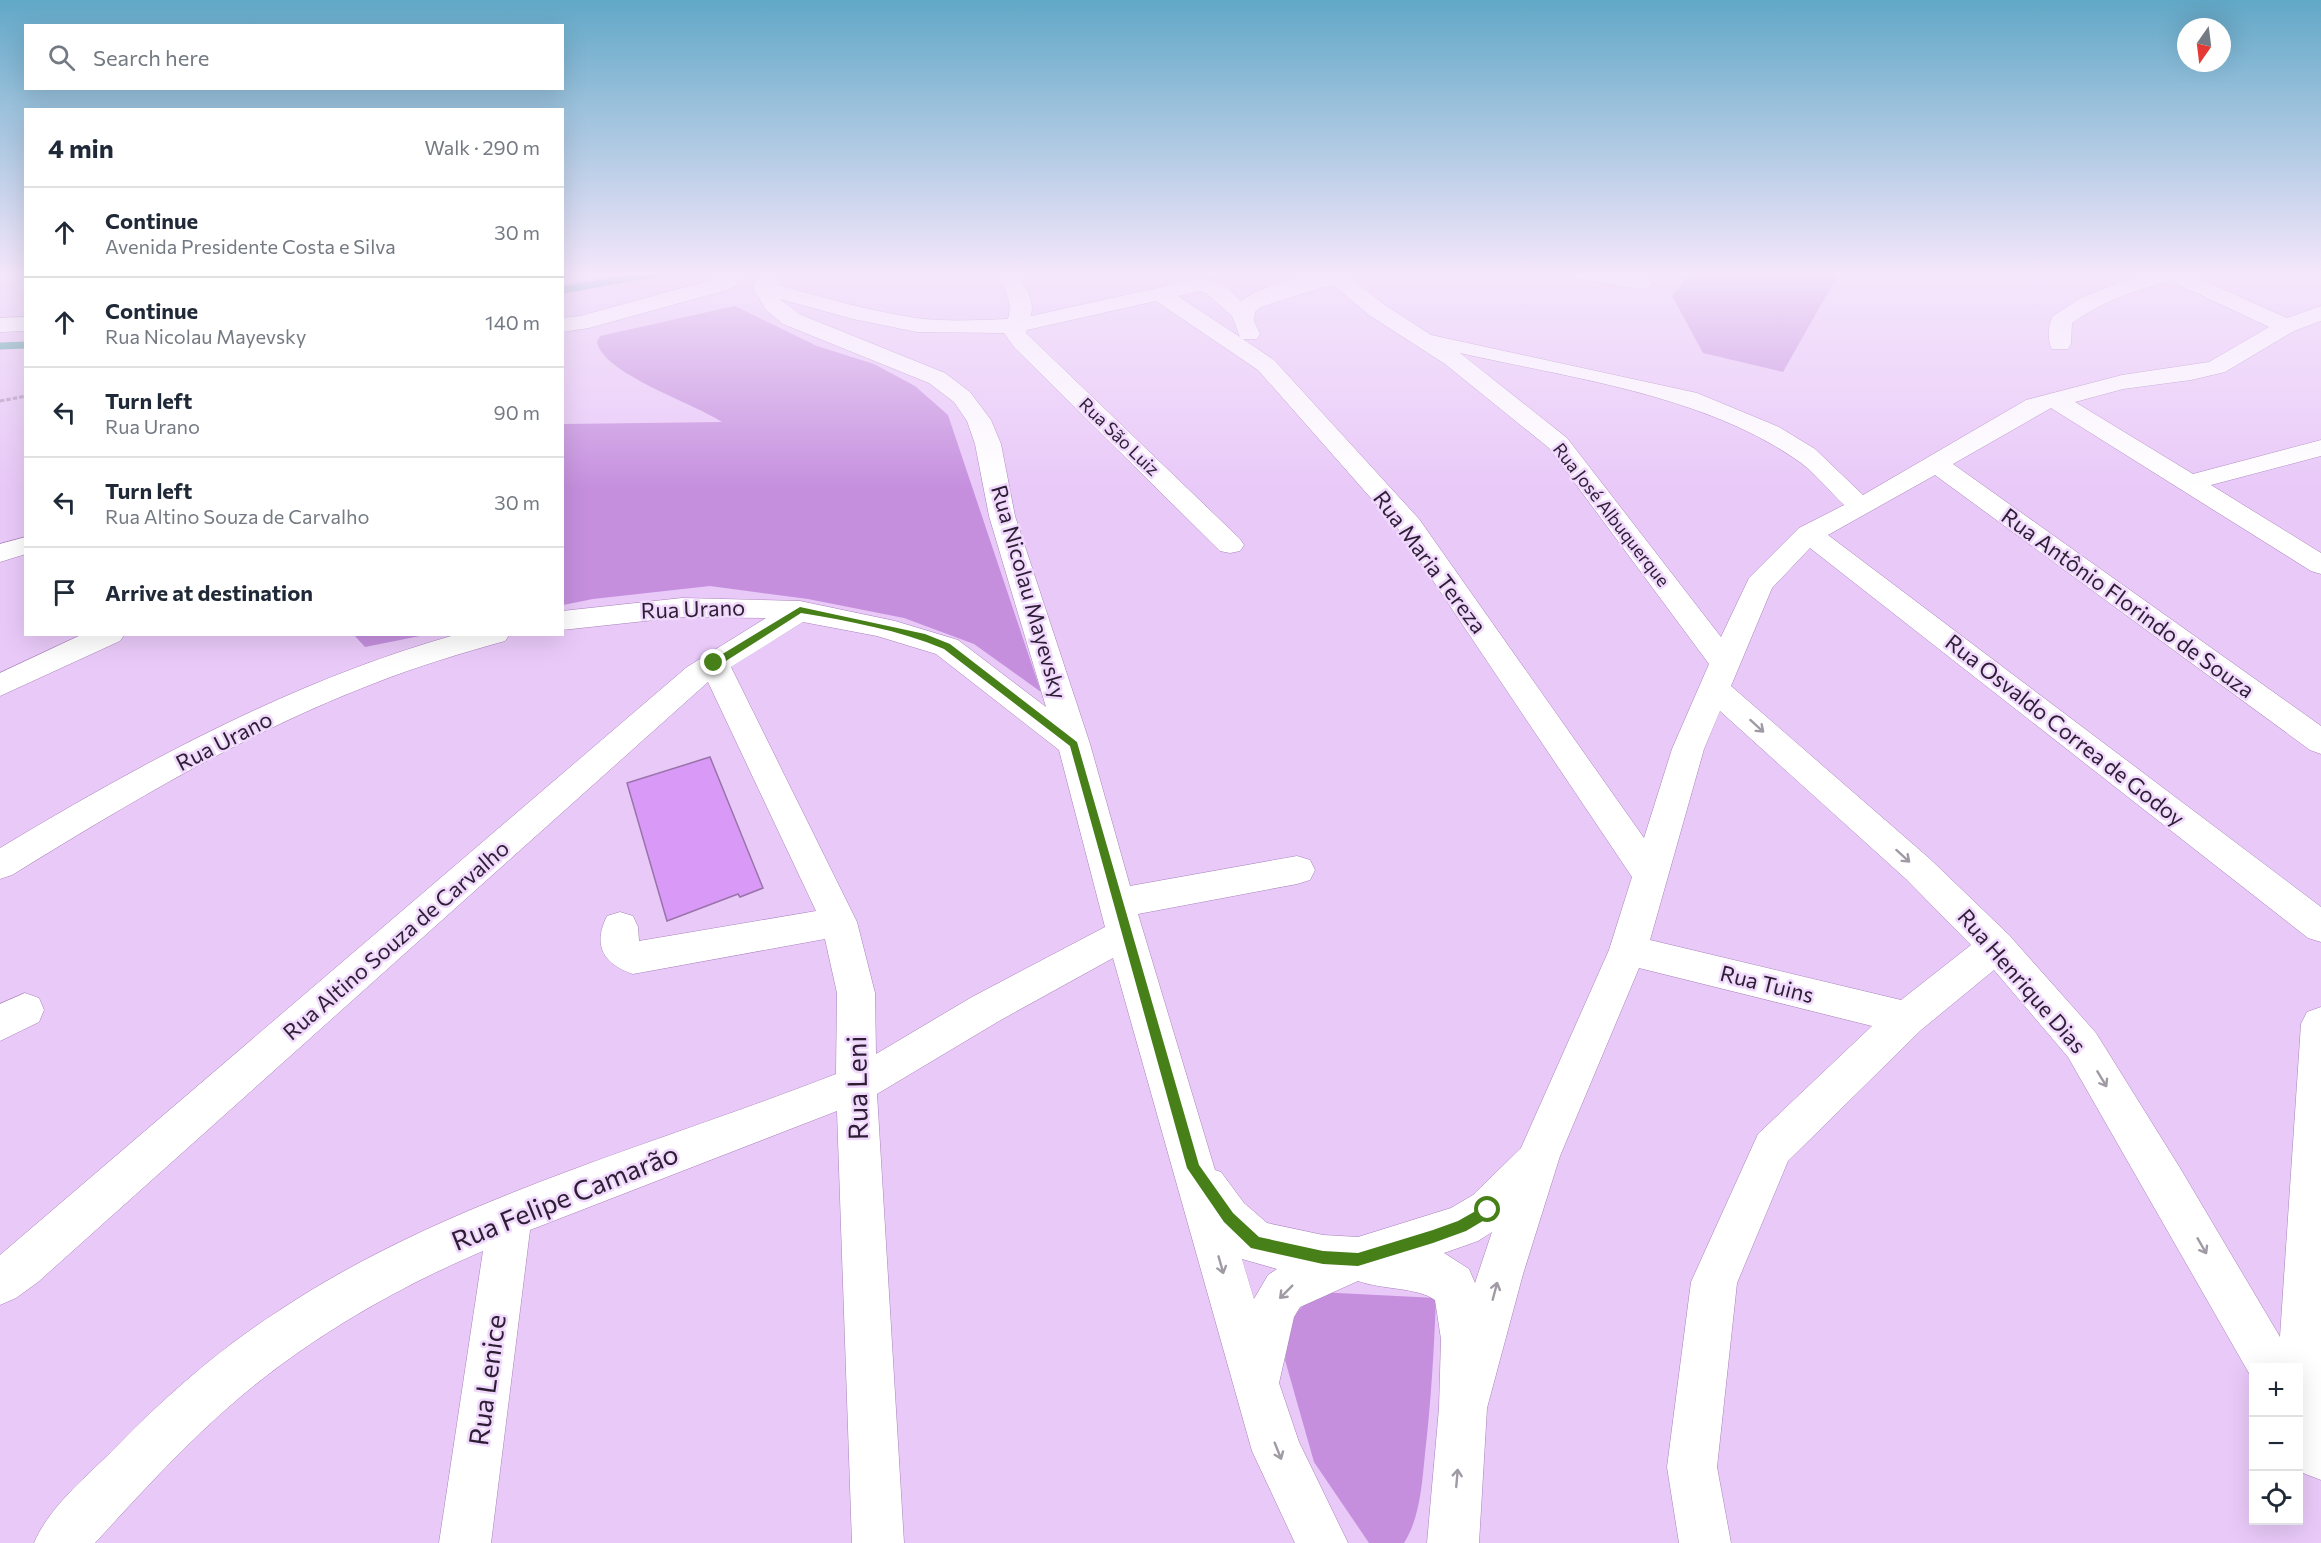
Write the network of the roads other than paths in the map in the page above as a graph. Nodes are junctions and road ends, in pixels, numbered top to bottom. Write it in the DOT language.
graph roads {
  1 [pos="855,345"];
  2 [pos="1025,345"];
  3 [pos="1236,345"];
  4 [pos="1255,345"];
  5 [pos="1432,345"];
  6 [pos="1453,345"];
  7 [pos="2254,345"];
  8 [pos="1266,365"];
  9 [pos="2053,399"];
  10 [pos="2321,448"];
  11 [pos="1935,464"];
  12 [pos="2190,483"];
  13 [pos="1861,507"];
  14 [pos="1809,534"];
  15 [pos="1230,544"];
  16 [pos="24,546"];
  17 [pos="0,553"];
  18 [pos="2321,565"];
  19 [pos="800,610"];
  20 [pos="564,621"];
  21 [pos="106,636"];
  22 [pos="487,636"];
  23 [pos="714,663"];
  24 [pos="1719,675"];
  25 [pos="0,685"];
  26 [pos="2321,742"];
  27 [pos="1074,744"];
  28 [pos="0,865"];
  29 [pos="1297,870"];
  30 [pos="1651,876"];
  31 [pos="1121,919"];
  32 [pos="839,922"];
  33 [pos="620,927"];
  34 [pos="2321,927"];
  35 [pos="1996,946"];
  36 [pos="1628,950"];
  37 [pos="1907,1018"];
  38 [pos="2321,1024"];
  39 [pos="856,1084"];
  40 [pos="1539,1156"];
  41 [pos="1193,1168"];
  42 [pos="510,1217"];
  43 [pos="1358,1259"];
  44 [pos="0,1282"];
  45 [pos="2269,1363"];
  46 [pos="1256,1385"];
  47 [pos="1463,1408"];
  48 [pos="2306,1428"];
  49 [pos="1323,1541"];
  50 [pos="1451,1541"];
  51 [pos="60,1543"];
  52 [pos="465,1543"];
  53 [pos="879,1543"];
  54 [pos="1705,1543"];
  1 -- 27 [label="street, Rua Nicolau Mayevsky"];
  2 -- 15 [label="street, Rua São Luiz"];
  3 -- 8 [label="street, Rua Maria Tereza"];
  4 -- 8 [label="street"];
  5 -- 24 [label="street, Rua José Albuquerque"];
  6 -- 13 [label="street"];
  7 -- 9 [label="street"];
  8 -- 30 [label="street, Rua Maria Tereza"];
  9 -- 11 [label="street"];
  9 -- 12 [label="street"];
  10 -- 12 [label="street"];
  11 -- 13 [label="street"];
  11 -- 26 [label="street, Rua Antônio Florindo de Souza"];
  12 -- 18 [label="street"];
  13 -- 14 [label="street"];
  14 -- 24 [label="street"];
  14 -- 34 [label="street, Rua Osvaldo Correa de Godoy"];
  16 -- 17 [label="street"];
  19 -- 20 [label="street, Rua Urano"];
  19 -- 23 [label="street, Rua Altino Souza de Carvalho"];
  19 -- 27 [label="street, Rua Urano"];
  21 -- 25 [label="street"];
  22 -- 28 [label="street, Rua Urano"];
  23 -- 32 [label="street, Rua Leni"];
  23 -- 44 [label="street, Rua Altino Souza de Carvalho"];
  24 -- 30 [label="street"];
  24 -- 35 [label="street, Rua Henrique Dias, one-way"];
  27 -- 31 [label="street, Rua Nicolau Mayevsky"];
  29 -- 31 [label="street, Rua Felipe Camarão"];
  30 -- 36 [label="street"];
  31 -- 39 [label="street, Rua Felipe Camarão"];
  31 -- 41 [label="street, Rua Nicolau Mayevsky"];
  32 -- 33 [label="street"];
  32 -- 39 [label="street, Rua Leni"];
  35 -- 37 [label="street"];
  35 -- 45 [label="street, Rua Henrique Dias, one-way"];
  36 -- 37 [label="street, Rua Tuins"];
  36 -- 40 [label="street"];
  37 -- 54 [label="street"];
  38 -- 48 [label="street"];
  39 -- 42 [label="street, Rua Felipe Camarão"];
  39 -- 53 [label="street, Rua Leni"];
  40 -- 43 [label="street"];
  47 -- 40 [label="street, one-way"];
  41 -- 43 [label="street, Rua Nicolau Mayevsky"];
  41 -- 46 [label="street, Rua Nicolau Mayevsky, one-way"];
  42 -- 51 [label="street, Rua Felipe Camarão"];
  42 -- 52 [label="street, Rua Lenice"];
  43 -- 46 [label="street, one-way"];
  43 -- 47 [label="street"];
  46 -- 49 [label="street, Rua Nicolau Mayevsky, one-way"];
  50 -- 47 [label="street, one-way"];
}
